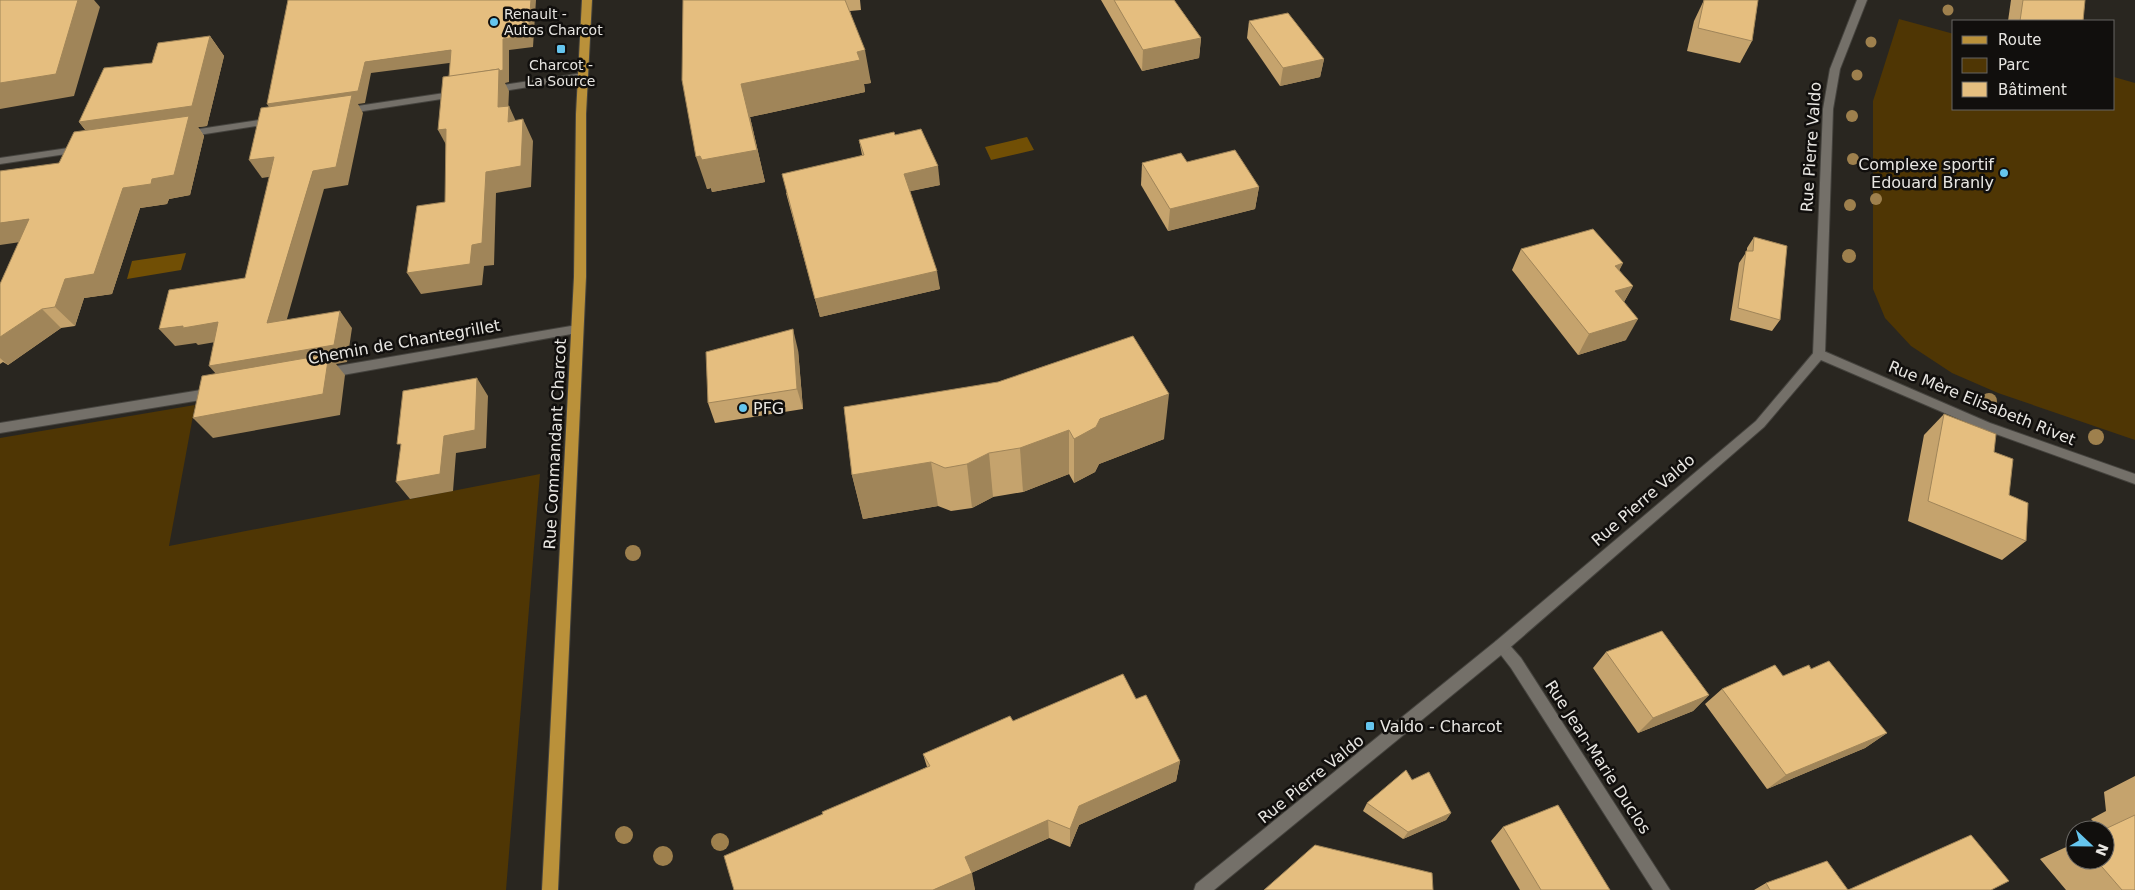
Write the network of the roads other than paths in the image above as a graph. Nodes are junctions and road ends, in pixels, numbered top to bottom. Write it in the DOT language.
graph roads {
  1 [pos="587,0"];
  2 [pos="1862,0"];
  3 [pos="583,76"];
  4 [pos="332,113"];
  5 [pos="283,120"];
  6 [pos="176,136"];
  7 [pos="98,147"];
  8 [pos="0,161"];
  9 [pos="577,329"];
  10 [pos="1819,354"];
  11 [pos="310,376"];
  12 [pos="221,391"];
  13 [pos="0,428"];
  14 [pos="2135,479"];
  15 [pos="1501,646"];
  16 [pos="550,890"];
  17 [pos="1202,890"];
  18 [pos="1662,890"];
  1 -- 3 [label="main road, Rue Commandant Charcot"];
  2 -- 10 [label="street, Rue Pierre Valdo"];
  3 -- 4 [label="street"];
  3 -- 9 [label="main road, Rue Commandant Charcot"];
  5 -- 6 [label="street"];
  7 -- 8 [label="street"];
  9 -- 11 [label="street, Chemin de Chantegrillet"];
  9 -- 16 [label="main road, Rue Commandant Charcot"];
  10 -- 14 [label="street, Rue Mère Elisabeth Rivet"];
  10 -- 15 [label="street, Rue Pierre Valdo"];
  12 -- 13 [label="street"];
  15 -- 17 [label="street, Rue Pierre Valdo"];
  15 -- 18 [label="street, Rue Jean-Marie Duclos"];
}
